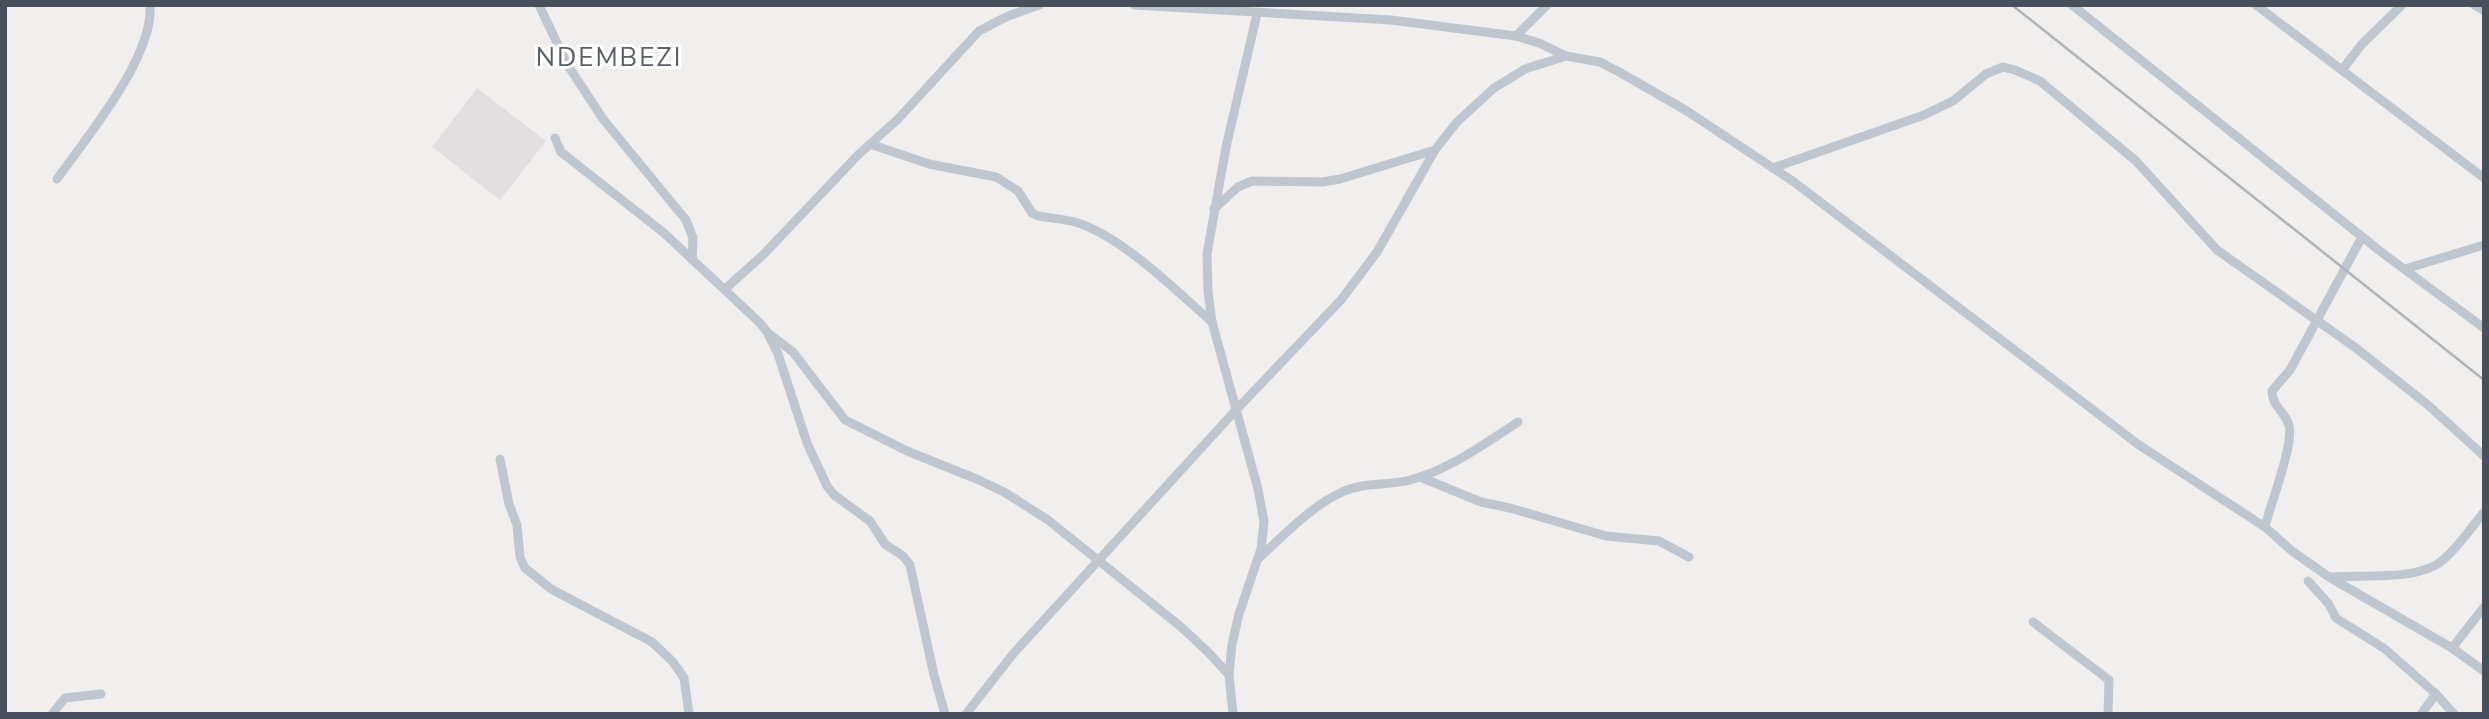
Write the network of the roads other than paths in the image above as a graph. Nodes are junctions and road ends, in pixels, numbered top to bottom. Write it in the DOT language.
graph roads {
  1 [pos="150,5"];
  2 [pos="539,5"];
  3 [pos="1039,5"];
  4 [pos="1134,5"];
  5 [pos="1547,5"];
  6 [pos="2072,5"];
  7 [pos="2256,5"];
  8 [pos="2402,5"];
  9 [pos="2474,5"];
  10 [pos="2484,11"];
  11 [pos="1257,14"];
  12 [pos="1516,36"];
  13 [pos="1566,56"];
  14 [pos="2342,69"];
  15 [pos="555,138"];
  16 [pos="870,144"];
  17 [pos="1435,150"];
  18 [pos="1773,168"];
  19 [pos="57,178"];
  20 [pos="2484,178"];
  21 [pos="1213,211"];
  22 [pos="2362,237"];
  23 [pos="2484,245"];
  24 [pos="692,260"];
  25 [pos="2404,269"];
  26 [pos="725,289"];
  27 [pos="2317,319"];
  28 [pos="1212,322"];
  29 [pos="2484,328"];
  30 [pos="767,332"];
  31 [pos="1235,411"];
  32 [pos="1518,422"];
  33 [pos="2484,456"];
  34 [pos="500,459"];
  35 [pos="1420,477"];
  36 [pos="2484,512"];
  37 [pos="2265,527"];
  38 [pos="1689,557"];
  39 [pos="1098,560"];
  40 [pos="1258,560"];
  41 [pos="2329,577"];
  42 [pos="2308,581"];
  43 [pos="2484,607"];
  44 [pos="2033,622"];
  45 [pos="2452,648"];
  46 [pos="2484,671"];
  47 [pos="1229,675"];
  48 [pos="101,694"];
  49 [pos="2436,694"];
  50 [pos="52,714"];
  51 [pos="689,714"];
  52 [pos="945,714"];
  53 [pos="966,714"];
  54 [pos="1233,714"];
  55 [pos="2108,714"];
  56 [pos="2421,714"];
  57 [pos="2454,714"];
  1 -- 19 [label="street"];
  2 -- 24 [label="street"];
  3 -- 16 [label="street"];
  4 -- 11 [label="street"];
  5 -- 12 [label="street"];
  6 -- 22 [label="street"];
  7 -- 14 [label="street"];
  8 -- 14 [label="street"];
  9 -- 10 [label="street"];
  11 -- 12 [label="street"];
  11 -- 21 [label="street"];
  12 -- 13 [label="street"];
  13 -- 17 [label="street"];
  13 -- 18 [label="street"];
  14 -- 20 [label="street"];
  15 -- 24 [label="street"];
  16 -- 26 [label="street"];
  16 -- 28 [label="street"];
  17 -- 21 [label="street"];
  17 -- 31 [label="street"];
  18 -- 27 [label="street"];
  18 -- 37 [label="street"];
  21 -- 28 [label="street"];
  22 -- 25 [label="street"];
  22 -- 27 [label="street"];
  23 -- 25 [label="street"];
  24 -- 26 [label="street"];
  25 -- 29 [label="street"];
  26 -- 30 [label="street"];
  27 -- 33 [label="street"];
  27 -- 37 [label="street"];
  28 -- 31 [label="street"];
  30 -- 39 [label="street"];
  30 -- 52 [label="street"];
  31 -- 39 [label="street"];
  31 -- 40 [label="street"];
  32 -- 35 [label="street"];
  34 -- 51 [label="street"];
  35 -- 38 [label="street"];
  35 -- 40 [label="street"];
  36 -- 41 [label="street"];
  37 -- 41 [label="street"];
  39 -- 47 [label="street"];
  39 -- 53 [label="street"];
  40 -- 47 [label="street"];
  41 -- 45 [label="street"];
  42 -- 49 [label="street"];
  43 -- 45 [label="street"];
  44 -- 55 [label="street"];
  45 -- 46 [label="street"];
  47 -- 54 [label="street"];
  48 -- 50 [label="street"];
  49 -- 56 [label="street"];
  49 -- 57 [label="street"];
}
